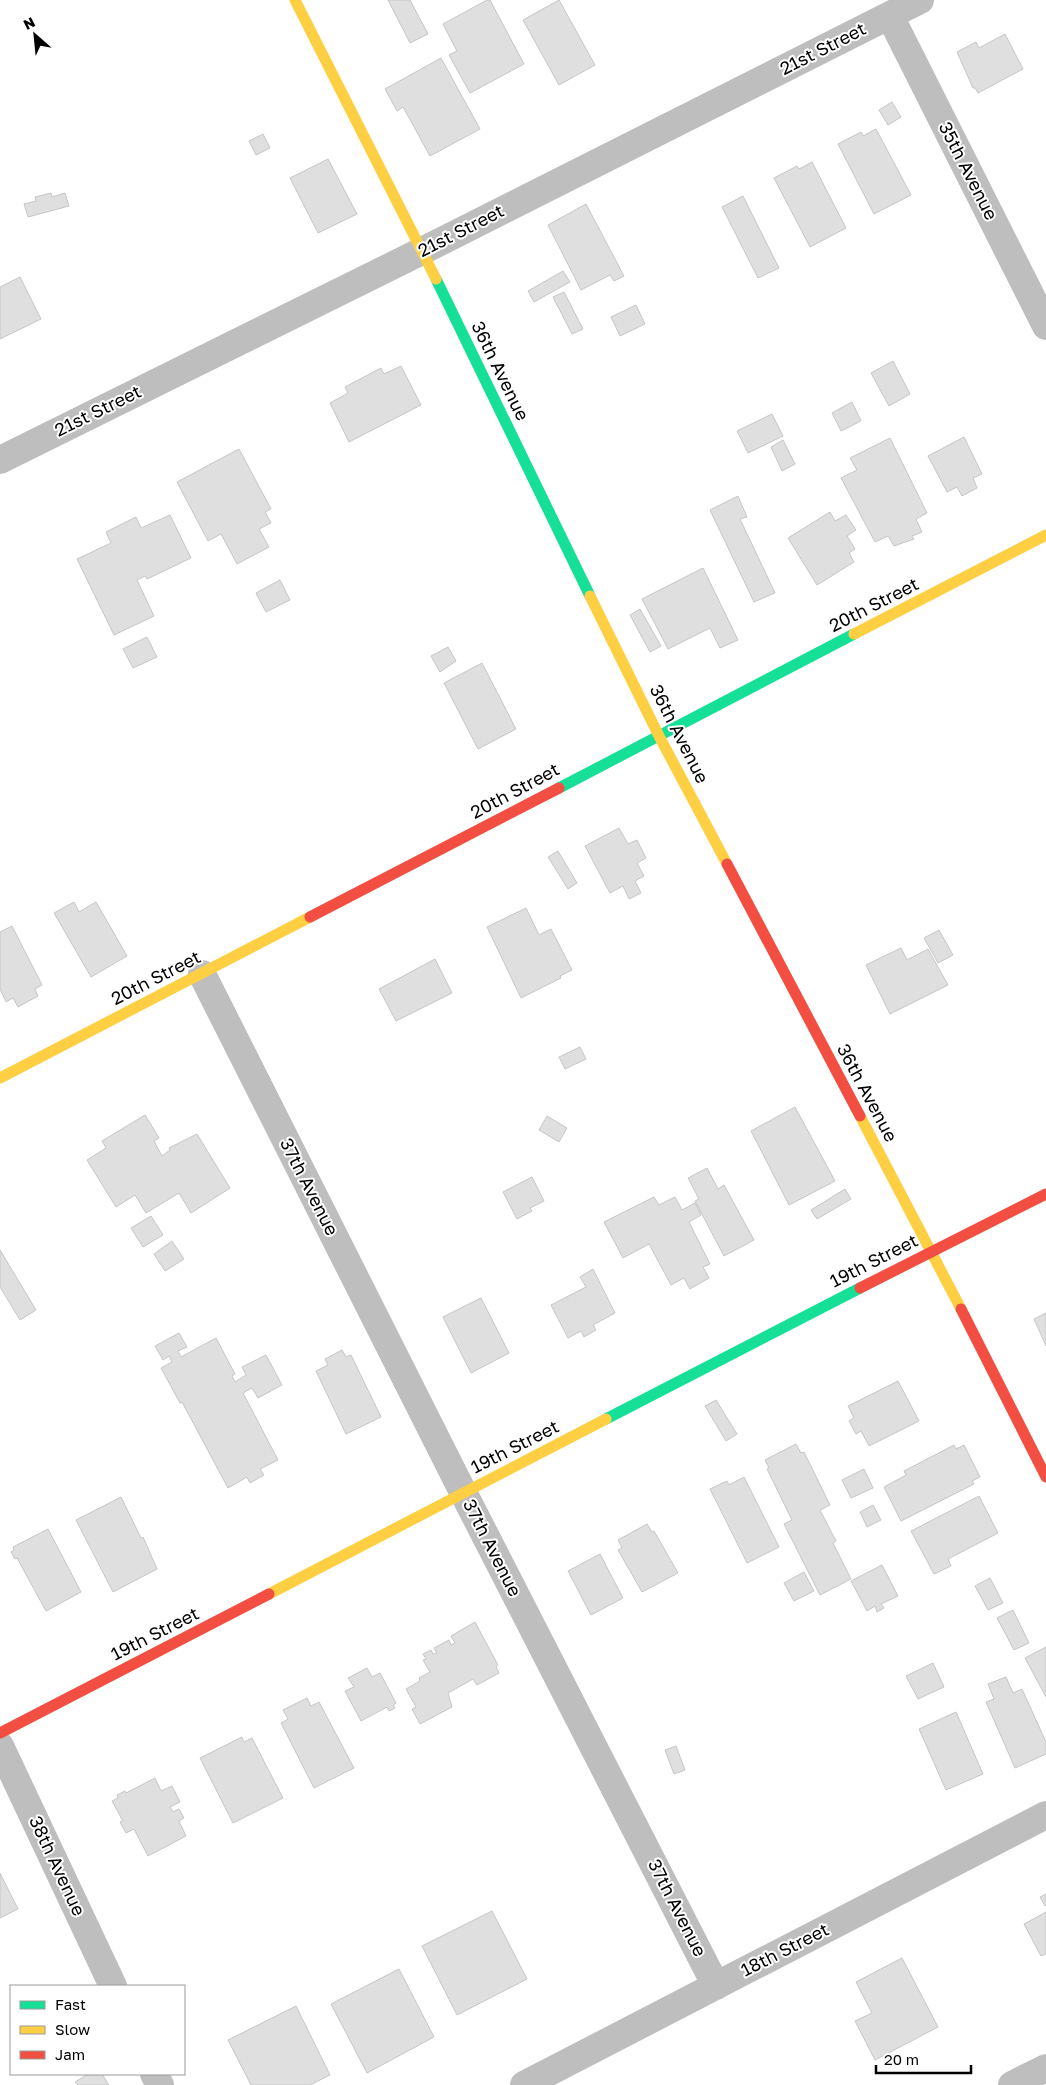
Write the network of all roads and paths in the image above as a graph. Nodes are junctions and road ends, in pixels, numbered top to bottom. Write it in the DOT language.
graph roads {
  1 [pos="295,0"];
  2 [pos="920,0"];
  3 [pos="890,16"];
  4 [pos="422,251"];
  5 [pos="1046,326"];
  6 [pos="0,460"];
  7 [pos="1046,536"];
  8 [pos="659,736"];
  9 [pos="202,974"];
  10 [pos="0,1078"];
  11 [pos="1046,1194"];
  12 [pos="931,1251"];
  13 [pos="1046,1477"];
  14 [pos="464,1494"];
  15 [pos="0,1733"];
  16 [pos="0,1746"];
  17 [pos="1046,1815"];
  18 [pos="113,1985"];
  19 [pos="716,1986"];
  20 [pos="524,2085"];
  1 -- 4 [label="street, 36th Avenue"];
  2 -- 3 [label="street, 21st Street"];
  3 -- 4 [label="street, 21st Street"];
  3 -- 5 [label="street, 35th Avenue"];
  4 -- 6 [label="street, 21st Street"];
  4 -- 8 [label="street, 36th Avenue"];
  7 -- 8 [label="street, 20th Street"];
  8 -- 9 [label="street, 20th Street"];
  8 -- 12 [label="street, 36th Avenue"];
  9 -- 10 [label="street, 20th Street"];
  9 -- 14 [label="street, 37th Avenue"];
  11 -- 12 [label="street, 19th Street"];
  12 -- 13 [label="street, 36th Avenue"];
  12 -- 14 [label="street, 19th Street"];
  14 -- 15 [label="street, 19th Street"];
  14 -- 19 [label="street, 37th Avenue"];
  16 -- 18 [label="street, 38th Avenue"];
  17 -- 19 [label="street, 18th Street"];
  19 -- 20 [label="street, 18th Street"];
}
